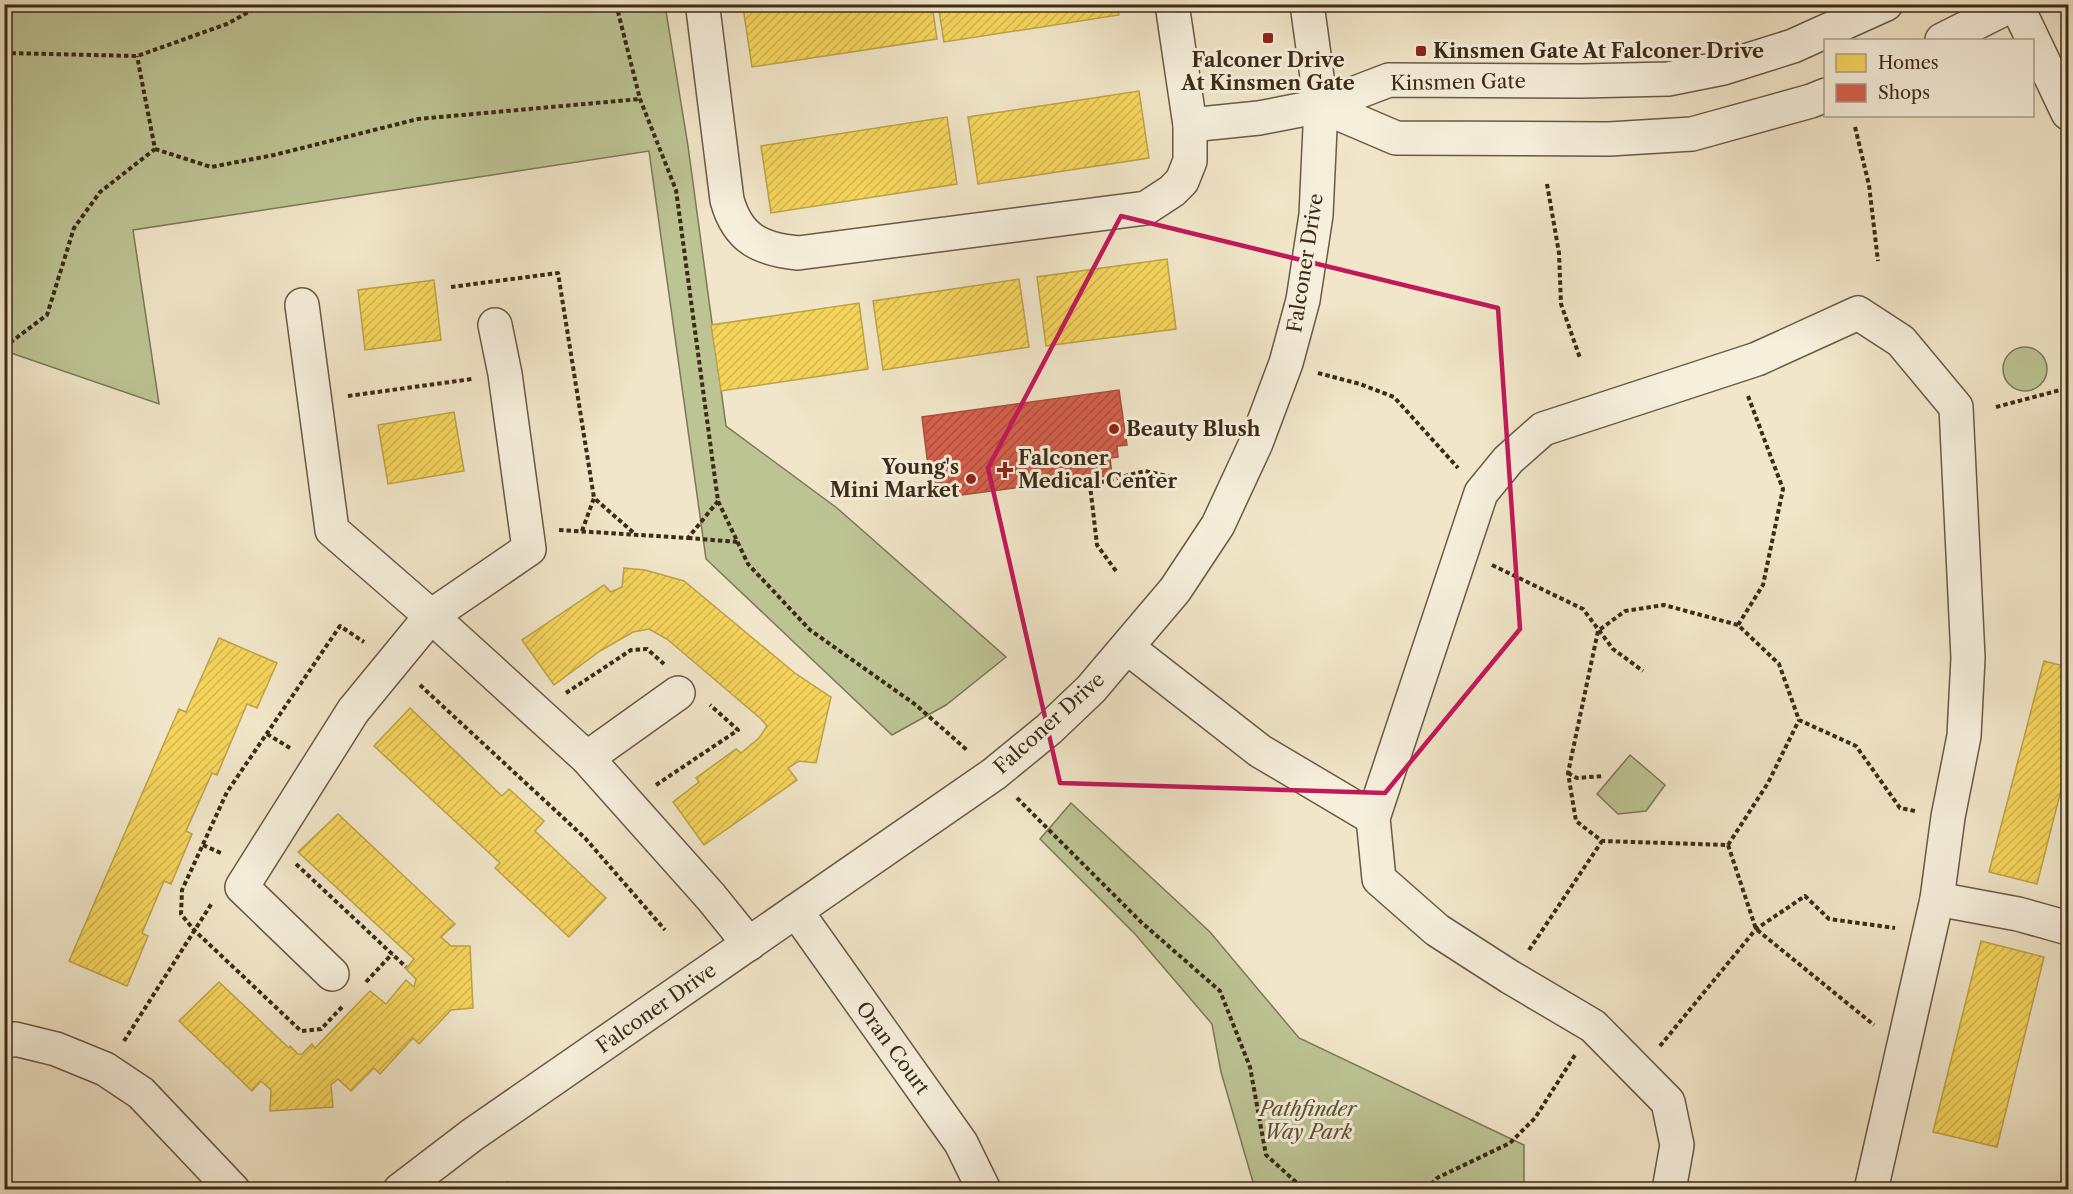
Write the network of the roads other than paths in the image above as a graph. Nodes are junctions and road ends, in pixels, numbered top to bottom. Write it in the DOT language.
graph roads {
  1 [pos="704,4"];
  2 [pos="1172,4"];
  3 [pos="1307,4"];
  4 [pos="1886,4"];
  5 [pos="2015,4"];
  6 [pos="1944,39"];
  7 [pos="2032,39"];
  8 [pos="2034,43"];
  9 [pos="1824,96"];
  10 [pos="1322,106"];
  11 [pos="2068,112"];
  12 [pos="1190,125"];
  13 [pos="302,305"];
  14 [pos="495,325"];
  15 [pos="431,616"];
  16 [pos="1128,648"];
  17 [pos="678,693"];
  18 [pos="587,758"];
  19 [pos="1373,818"];
  20 [pos="1937,899"];
  21 [pos="796,910"];
  22 [pos="2068,928"];
  23 [pos="749,944"];
  24 [pos="332,974"];
  25 [pos="4,1042"];
  26 [pos="233,1190"];
  27 [pos="399,1190"];
  28 [pos="984,1190"];
  29 [pos="1669,1190"];
  30 [pos="1871,1190"];
  1 -- 12 [label="street"];
  2 -- 12 [label="street"];
  3 -- 10 [label="street, Falconer Drive"];
  4 -- 10 [label="street, Kinsmen Gate"];
  5 -- 6 [label="street"];
  5 -- 7 [label="street"];
  8 -- 11 [label="street"];
  9 -- 10 [label="street"];
  10 -- 12 [label="street, Kinsmen Gate"];
  10 -- 16 [label="street, Falconer Drive"];
  13 -- 15 [label="street"];
  14 -- 15 [label="street"];
  15 -- 18 [label="street"];
  15 -- 24 [label="street"];
  16 -- 19 [label="street"];
  16 -- 21 [label="street, Falconer Drive"];
  17 -- 18 [label="street"];
  18 -- 23 [label="street"];
  19 -- 20 [label="street"];
  19 -- 29 [label="street"];
  20 -- 22 [label="street"];
  20 -- 30 [label="street"];
  21 -- 23 [label="street, Falconer Drive"];
  21 -- 28 [label="street, Oran Court"];
  23 -- 27 [label="street, Falconer Drive"];
  25 -- 26 [label="street"];
}
